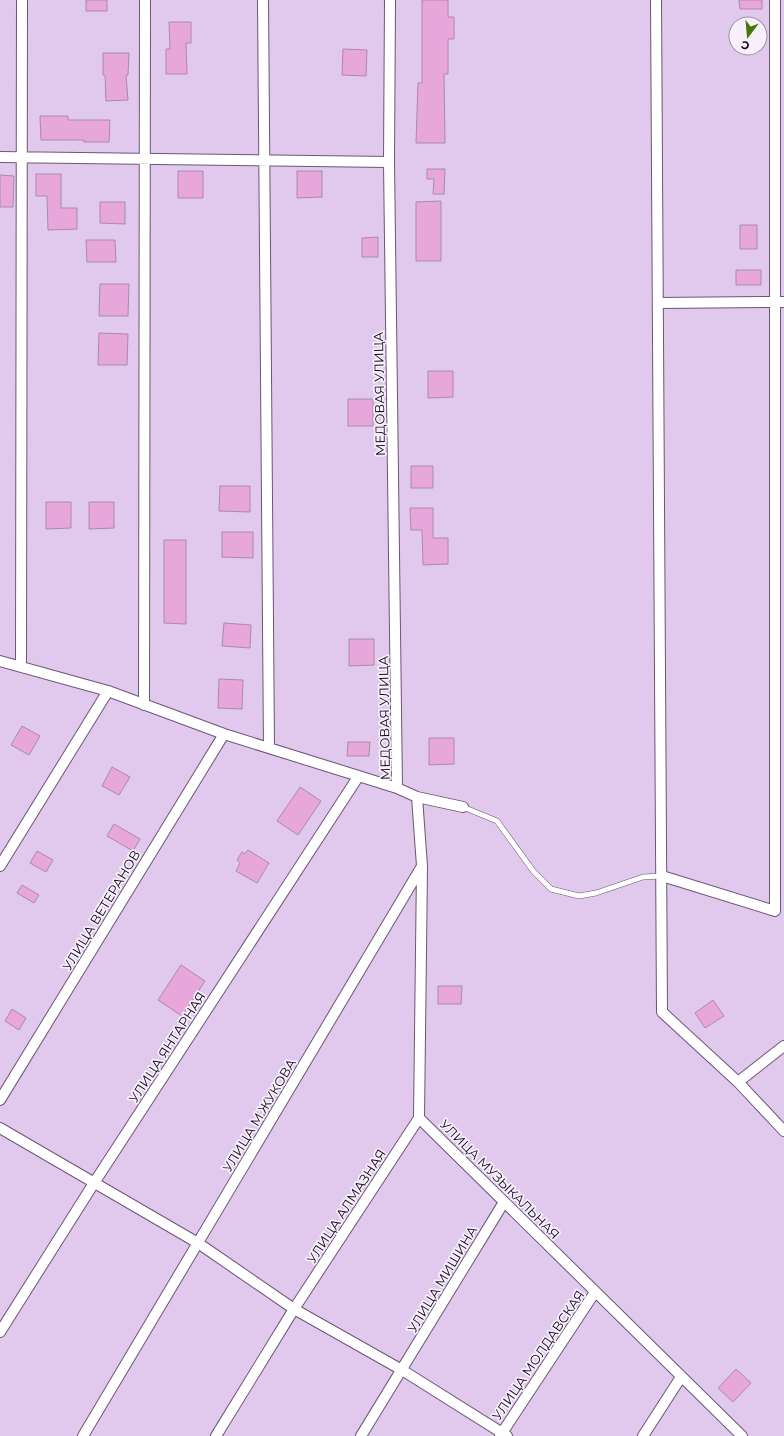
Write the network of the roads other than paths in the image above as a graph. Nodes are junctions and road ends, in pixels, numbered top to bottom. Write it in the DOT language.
graph roads {
  1 [pos="22,0"];
  2 [pos="144,0"];
  3 [pos="263,0"];
  4 [pos="390,0"];
  5 [pos="656,0"];
  6 [pos="775,0"];
  7 [pos="0,157"];
  8 [pos="21,158"];
  9 [pos="145,159"];
  10 [pos="263,161"];
  11 [pos="389,162"];
  12 [pos="780,302"];
  13 [pos="658,303"];
  14 [pos="0,661"];
  15 [pos="21,667"];
  16 [pos="108,691"];
  17 [pos="144,705"];
  18 [pos="224,734"];
  19 [pos="269,748"];
  20 [pos="358,776"];
  21 [pos="397,788"];
  22 [pos="417,797"];
  23 [pos="463,807"];
  24 [pos="0,866"];
  25 [pos="422,866"];
  26 [pos="662,876"];
  27 [pos="779,912"];
  28 [pos="784,1046"];
  29 [pos="738,1082"];
  30 [pos="0,1100"];
  31 [pos="419,1118"];
  32 [pos="0,1128"];
  33 [pos="784,1131"];
  34 [pos="94,1183"];
  35 [pos="504,1202"];
  36 [pos="198,1243"];
  37 [pos="595,1292"];
  38 [pos="294,1309"];
  39 [pos="0,1332"];
  40 [pos="402,1370"];
  41 [pos="681,1377"];
  42 [pos="503,1435"];
  43 [pos="83,1436"];
  44 [pos="216,1436"];
  45 [pos="361,1436"];
  46 [pos="643,1436"];
  47 [pos="742,1436"];
  1 -- 8 [label="street"];
  2 -- 9 [label="street"];
  3 -- 10 [label="street"];
  4 -- 11 [label="street, МЕДОВАЯ УЛИЦА"];
  5 -- 13 [label="street"];
  6 -- 12 [label="street"];
  7 -- 8 [label="street"];
  8 -- 9 [label="street"];
  8 -- 15 [label="street"];
  9 -- 10 [label="street"];
  9 -- 17 [label="street"];
  10 -- 11 [label="street"];
  10 -- 19 [label="street"];
  11 -- 21 [label="street, МЕДОВАЯ УЛИЦА"];
  12 -- 13 [label="street"];
  12 -- 27 [label="street"];
  13 -- 26 [label="street"];
  14 -- 15 [label="street"];
  15 -- 16 [label="street"];
  16 -- 17 [label="street"];
  16 -- 24 [label="street"];
  17 -- 18 [label="street"];
  18 -- 19 [label="street"];
  18 -- 30 [label="street, УЛИЦА ВЕТЕРАНОВ"];
  19 -- 20 [label="street"];
  20 -- 21 [label="street"];
  20 -- 34 [label="street, УЛИЦА ЯНТАРНАЯ"];
  21 -- 22 [label="street"];
  22 -- 23 [label="street"];
  22 -- 25 [label="street"];
  23 -- 26 [label="lane"];
  25 -- 31 [label="street"];
  25 -- 36 [label="street, УЛИЦА М.ЖУКОВА"];
  26 -- 27 [label="street"];
  26 -- 29 [label="street"];
  28 -- 29 [label="street"];
  29 -- 33 [label="street"];
  31 -- 35 [label="street, УЛИЦА МУЗЫКАЛЬНАЯ"];
  31 -- 38 [label="street, УЛИЦА АЛМАЗНАЯ"];
  32 -- 34 [label="street"];
  34 -- 36 [label="street"];
  34 -- 39 [label="street, УЛИЦА ЯНТАРНАЯ"];
  35 -- 37 [label="street, УЛИЦА МУЗЫКАЛЬНАЯ"];
  35 -- 40 [label="street, УЛИЦА МИШИНА"];
  36 -- 38 [label="street"];
  36 -- 43 [label="street, УЛИЦА М.ЖУКОВА"];
  37 -- 41 [label="street, УЛИЦА МУЗЫКАЛЬНАЯ"];
  37 -- 42 [label="street, УЛИЦА МОЛДАВСКАЯ"];
  38 -- 40 [label="street"];
  38 -- 44 [label="street, УЛИЦА АЛМАЗНАЯ"];
  40 -- 42 [label="street"];
  40 -- 45 [label="street, УЛИЦА МИШИНА"];
  41 -- 46 [label="street"];
  41 -- 47 [label="street, УЛИЦА МУЗЫКАЛЬНАЯ"];
}
